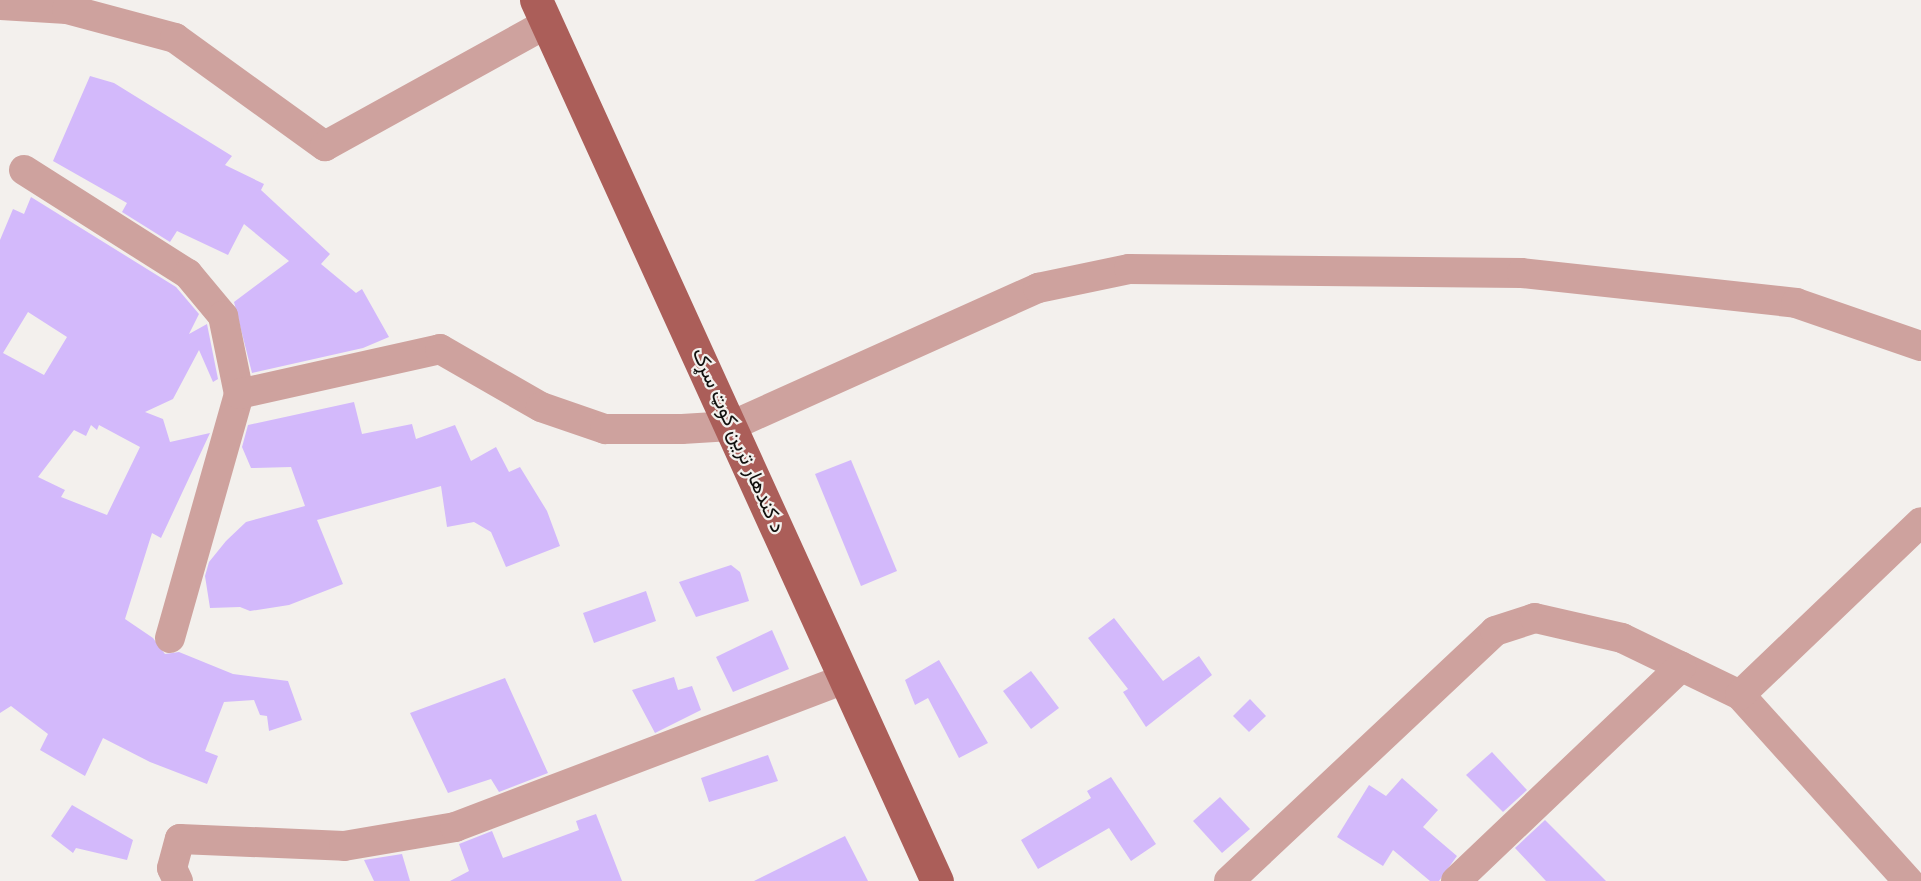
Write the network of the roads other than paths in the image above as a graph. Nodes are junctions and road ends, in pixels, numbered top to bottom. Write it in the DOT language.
graph roads {
  1 [pos="0,5"];
  2 [pos="541,12"];
  3 [pos="24,170"];
  4 [pos="1921,346"];
  5 [pos="239,394"];
  6 [pos="731,426"];
  7 [pos="1921,522"];
  8 [pos="170,638"];
  9 [pos="1681,667"];
  10 [pos="844,680"];
  11 [pos="1740,694"];
  12 [pos="178,881"];
  13 [pos="937,881"];
  14 [pos="1229,881"];
  15 [pos="1456,881"];
  16 [pos="1908,881"];
  1 -- 2 [label="street"];
  2 -- 6 [label="main road, د کندهار ترين کوټ سړک"];
  3 -- 5 [label="street"];
  4 -- 6 [label="street"];
  5 -- 6 [label="street"];
  5 -- 8 [label="street"];
  6 -- 10 [label="main road, د کندهار ترين کوټ سړک"];
  7 -- 11 [label="street"];
  9 -- 11 [label="street"];
  9 -- 14 [label="street"];
  9 -- 15 [label="street"];
  10 -- 12 [label="street"];
  10 -- 13 [label="main road, د کندهار ترين کوټ سړک"];
  11 -- 16 [label="street"];
}
